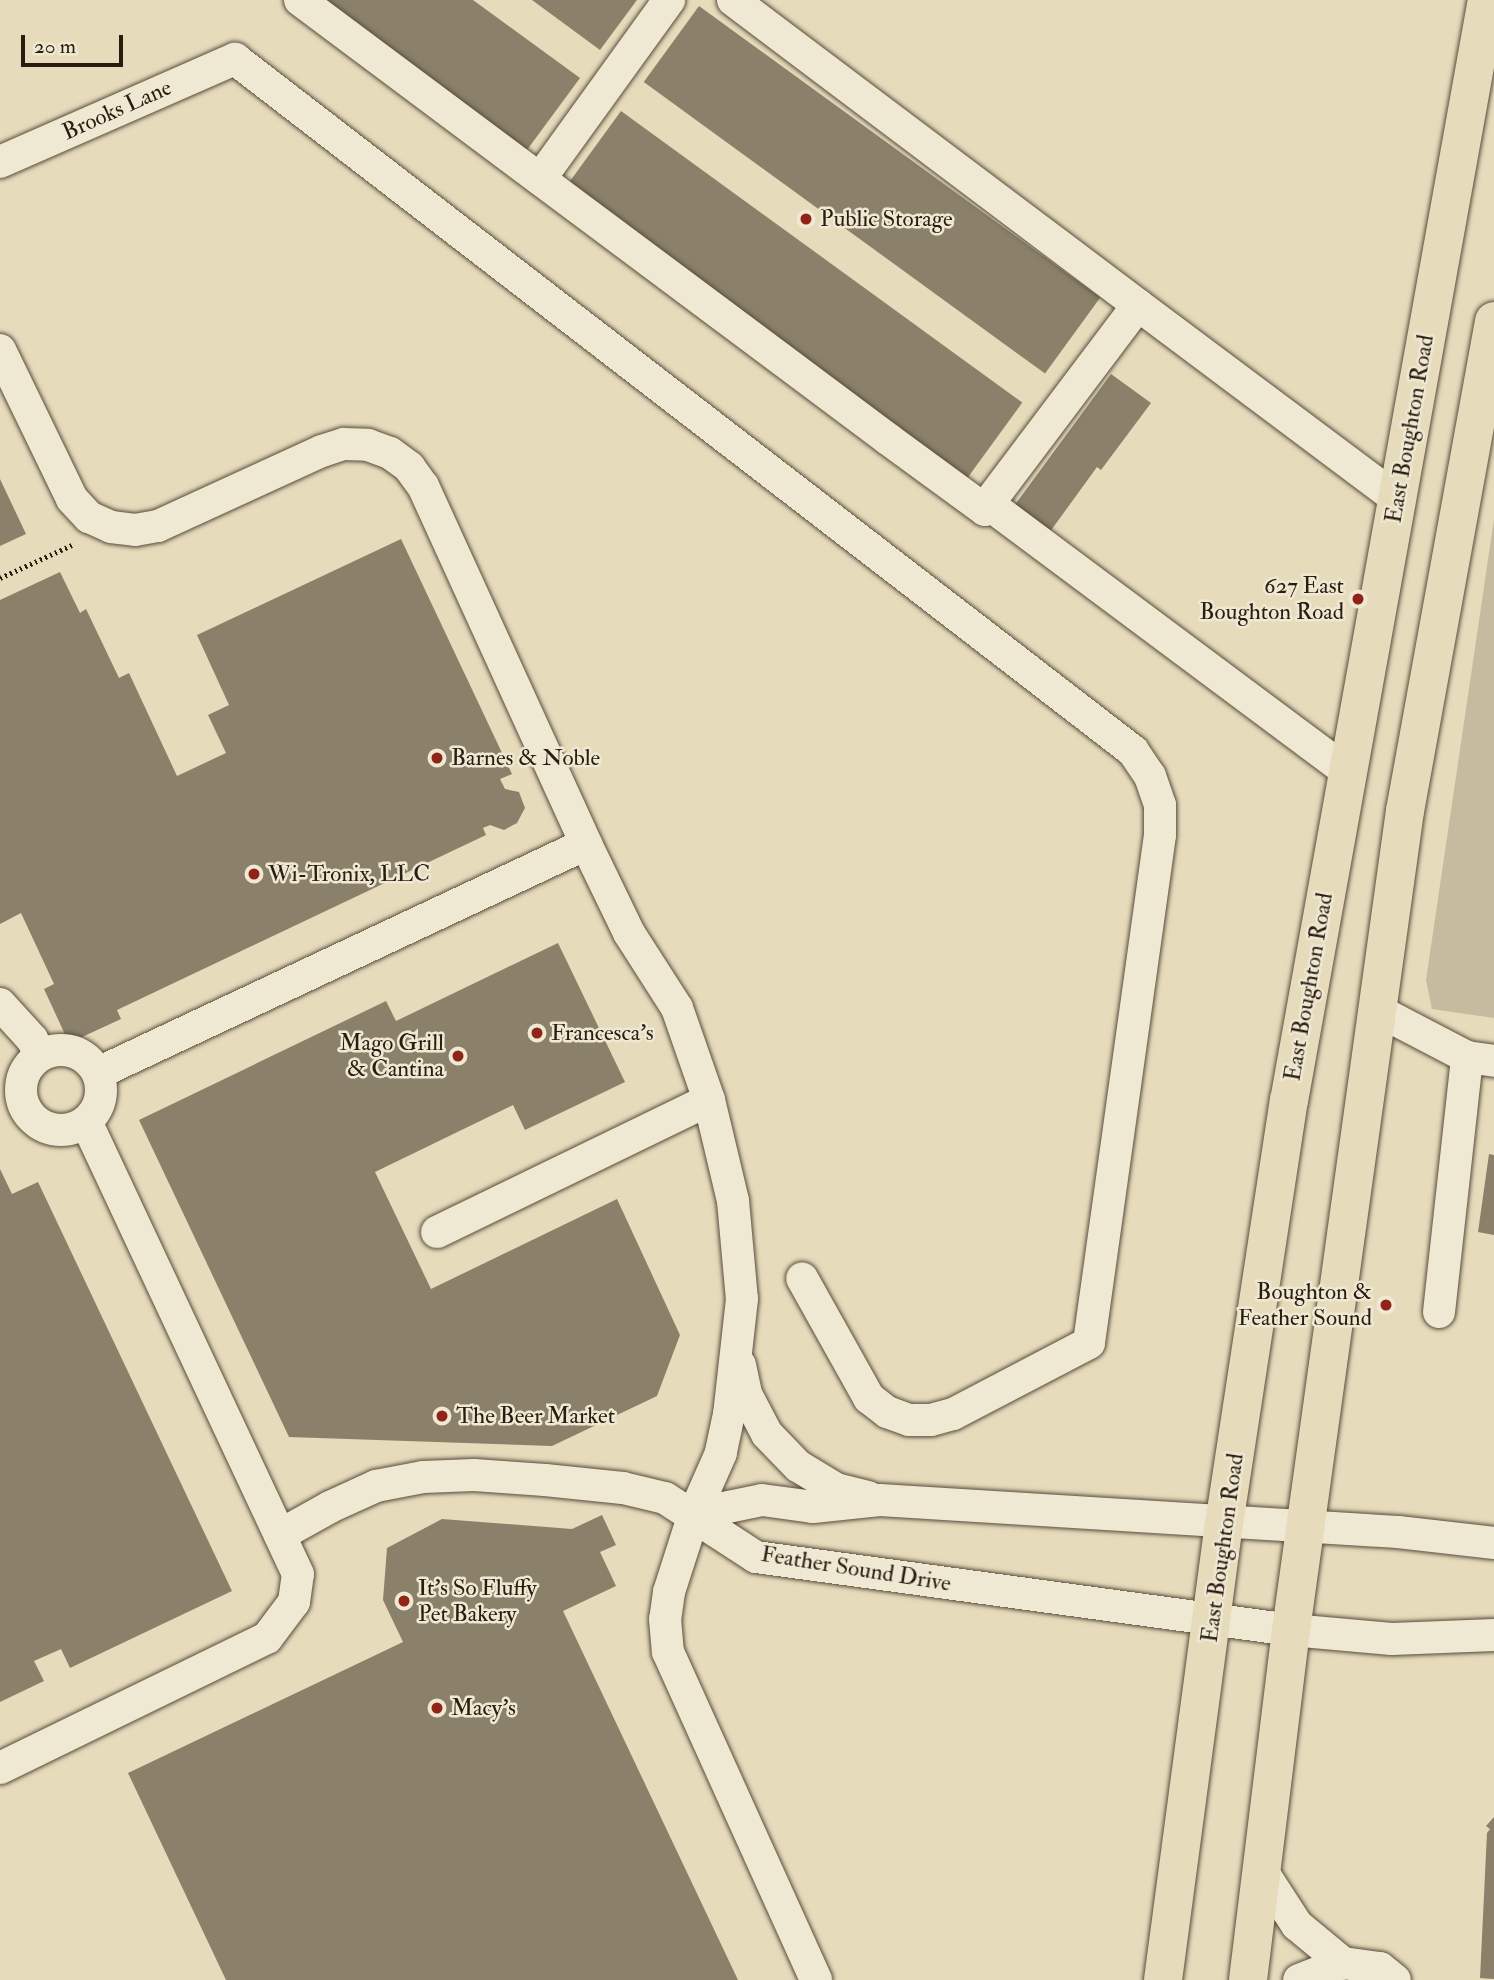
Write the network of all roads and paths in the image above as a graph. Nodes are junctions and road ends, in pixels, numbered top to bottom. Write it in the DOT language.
graph roads {
  1 [pos="300,0"];
  2 [pos="669,0"];
  3 [pos="733,0"];
  4 [pos="1487,0"];
  5 [pos="0,162"];
  6 [pos="540,179"];
  7 [pos="1138,305"];
  8 [pos="1494,321"];
  9 [pos="0,350"];
  10 [pos="1397,499"];
  11 [pos="988,505"];
  12 [pos="111,527"];
  13 [pos="0,578"];
  14 [pos="1348,772"];
  15 [pos="586,844"];
  16 [pos="0,1004"];
  17 [pos="1377,1010"];
  18 [pos="1480,1059"];
  19 [pos="21,1065"];
  20 [pos="98,1073"];
  21 [pos="709,1100"];
  22 [pos="86,1122"];
  23 [pos="437,1233"];
  24 [pos="802,1278"];
  25 [pos="1439,1312"];
  26 [pos="737,1352"];
  27 [pos="880,1500"];
  28 [pos="694,1514"];
  29 [pos="1224,1524"];
  30 [pos="1306,1528"];
  31 [pos="280,1535"];
  32 [pos="1494,1544"];
  33 [pos="1213,1621"];
  34 [pos="1291,1630"];
  35 [pos="1494,1634"];
  36 [pos="0,1768"];
  37 [pos="1262,1871"];
  38 [pos="1343,1963"];
  39 [pos="816,1980"];
  40 [pos="1163,1980"];
  41 [pos="1248,1980"];
  42 [pos="1299,1980"];
  43 [pos="1395,1980"];
  1 -- 6 [label="street"];
  2 -- 6 [label="street"];
  3 -- 7 [label="street"];
  4 -- 10 [label="main road, East Boughton Road"];
  5 -- 24 [label="street, Brooks Lane"];
  6 -- 11 [label="street"];
  7 -- 10 [label="street"];
  7 -- 11 [label="street"];
  8 -- 17 [label="main road"];
  9 -- 12 [label="street"];
  10 -- 14 [label="main road, East Boughton Road"];
  11 -- 14 [label="street"];
  12 -- 13 [label="path"];
  12 -- 15 [label="street"];
  14 -- 29 [label="main road, East Boughton Road"];
  15 -- 20 [label="street"];
  15 -- 21 [label="street"];
  16 -- 19 [label="street"];
  17 -- 18 [label="street"];
  17 -- 30 [label="main road"];
  18 -- 25 [label="street"];
  19 -- 20 [label="street"];
  19 -- 22 [label="street"];
  20 -- 22 [label="street"];
  21 -- 23 [label="street"];
  21 -- 26 [label="street"];
  22 -- 31 [label="street"];
  26 -- 27 [label="street"];
  26 -- 28 [label="street"];
  27 -- 28 [label="street"];
  27 -- 29 [label="street"];
  28 -- 31 [label="street, Feather Sound Drive"];
  28 -- 33 [label="street, Feather Sound Drive"];
  28 -- 39 [label="street"];
  29 -- 30 [label="street"];
  29 -- 33 [label="main road, East Boughton Road"];
  30 -- 32 [label="street"];
  30 -- 34 [label="main road"];
  31 -- 36 [label="street"];
  33 -- 34 [label="street, Feather Sound Drive"];
  33 -- 40 [label="main road, East Boughton Road"];
  34 -- 35 [label="street, Feather Sound Drive"];
  34 -- 37 [label="main road"];
  37 -- 38 [label="street"];
  37 -- 41 [label="main road"];
  38 -- 42 [label="street"];
  38 -- 43 [label="street"];
}
